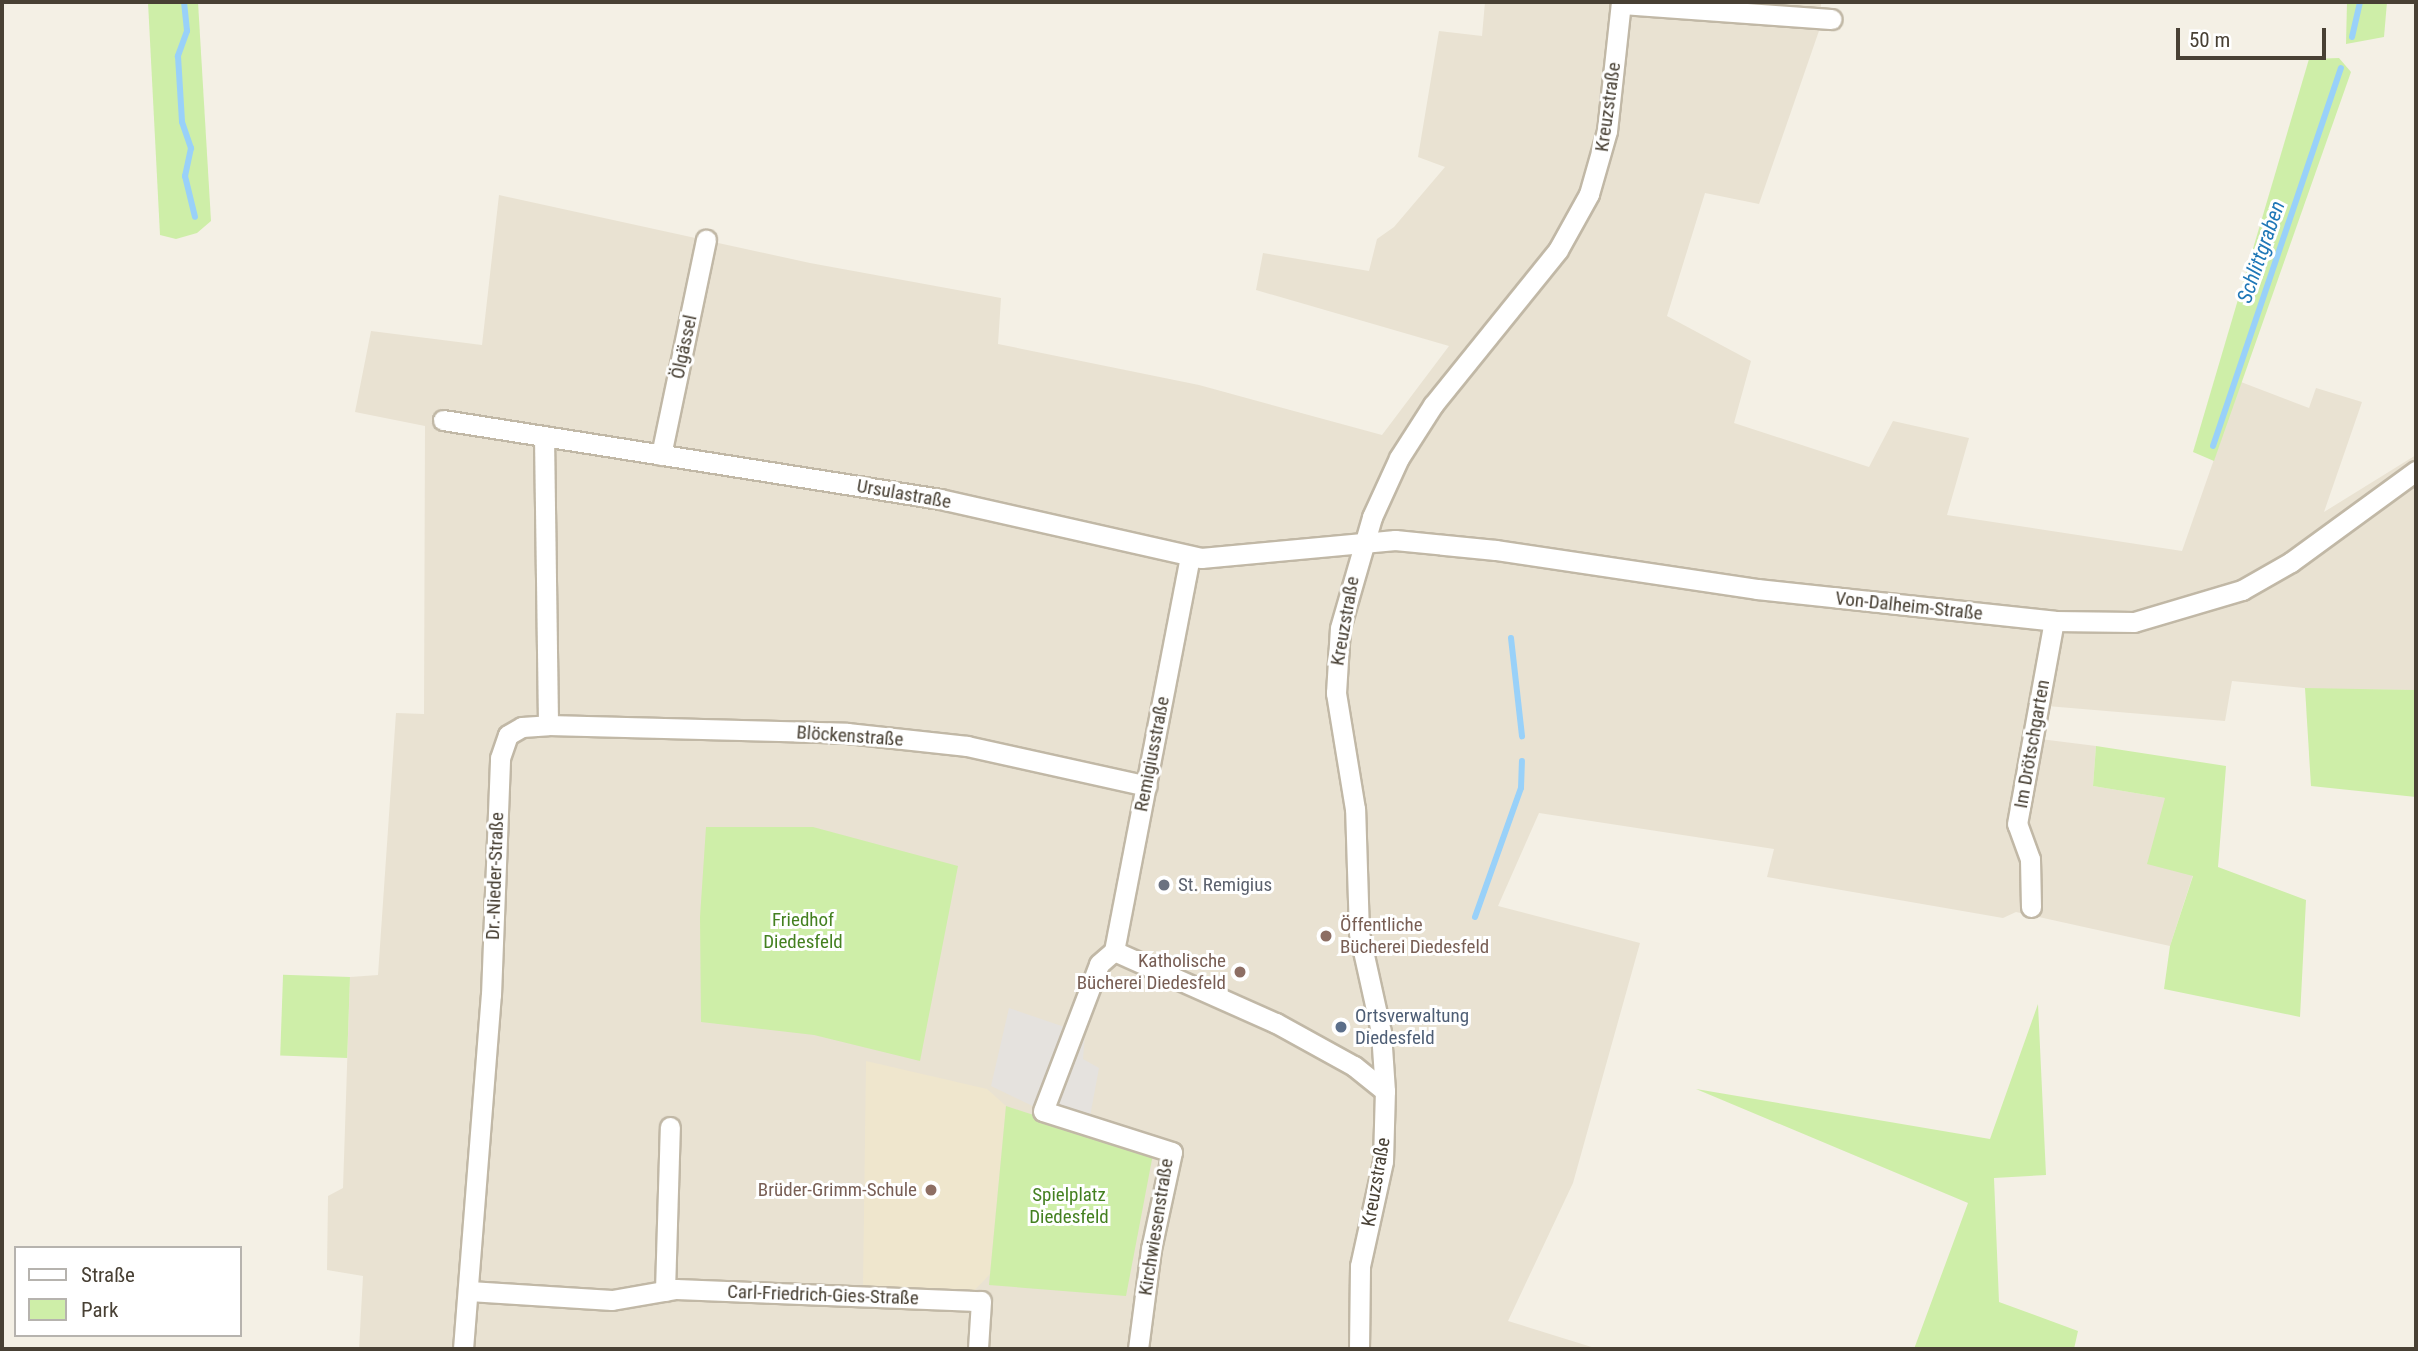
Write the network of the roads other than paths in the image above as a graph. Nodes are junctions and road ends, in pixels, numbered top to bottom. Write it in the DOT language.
graph roads {
  1 [pos="1621,3"];
  2 [pos="1831,19"];
  3 [pos="706,240"];
  4 [pos="443,419"];
  5 [pos="544,436"];
  6 [pos="661,455"];
  7 [pos="2416,471"];
  8 [pos="1364,540"];
  9 [pos="1190,556"];
  10 [pos="2054,621"];
  11 [pos="548,725"];
  12 [pos="1147,786"];
  13 [pos="2031,907"];
  14 [pos="1114,951"];
  15 [pos="1385,1091"];
  16 [pos="1043,1111"];
  17 [pos="670,1127"];
  18 [pos="469,1291"];
  19 [pos="665,1291"];
  20 [pos="463,1349"];
  21 [pos="978,1349"];
  22 [pos="1138,1349"];
  23 [pos="1359,1349"];
  1 -- 2 [label="street"];
  1 -- 8 [label="street, Kreuzstraße"];
  3 -- 6 [label="street, Ölgässel"];
  4 -- 5 [label="street, Ursulastraße"];
  5 -- 6 [label="street, Ursulastraße"];
  5 -- 11 [label="street"];
  6 -- 9 [label="street, Ursulastraße"];
  7 -- 10 [label="street, Von-Dalheim-Straße"];
  8 -- 9 [label="street, Ursulastraße"];
  8 -- 10 [label="street, Von-Dalheim-Straße"];
  8 -- 15 [label="street, Kreuzstraße"];
  9 -- 12 [label="street, Remigiusstraße"];
  10 -- 13 [label="street, Im Drötschgarten"];
  11 -- 12 [label="street, Blöckenstraße"];
  11 -- 18 [label="street, Dr.-Nieder-Straße"];
  12 -- 14 [label="street, Remigiusstraße"];
  14 -- 15 [label="street"];
  14 -- 16 [label="street, Remigiusstraße"];
  15 -- 23 [label="street, Kreuzstraße"];
  16 -- 22 [label="street, Kirchwiesenstraße"];
  17 -- 19 [label="street"];
  18 -- 19 [label="street, Carl-Friedrich-Gies-Straße"];
  18 -- 20 [label="street, Dr.-Nieder-Straße"];
  19 -- 21 [label="street, Carl-Friedrich-Gies-Straße"];
}
